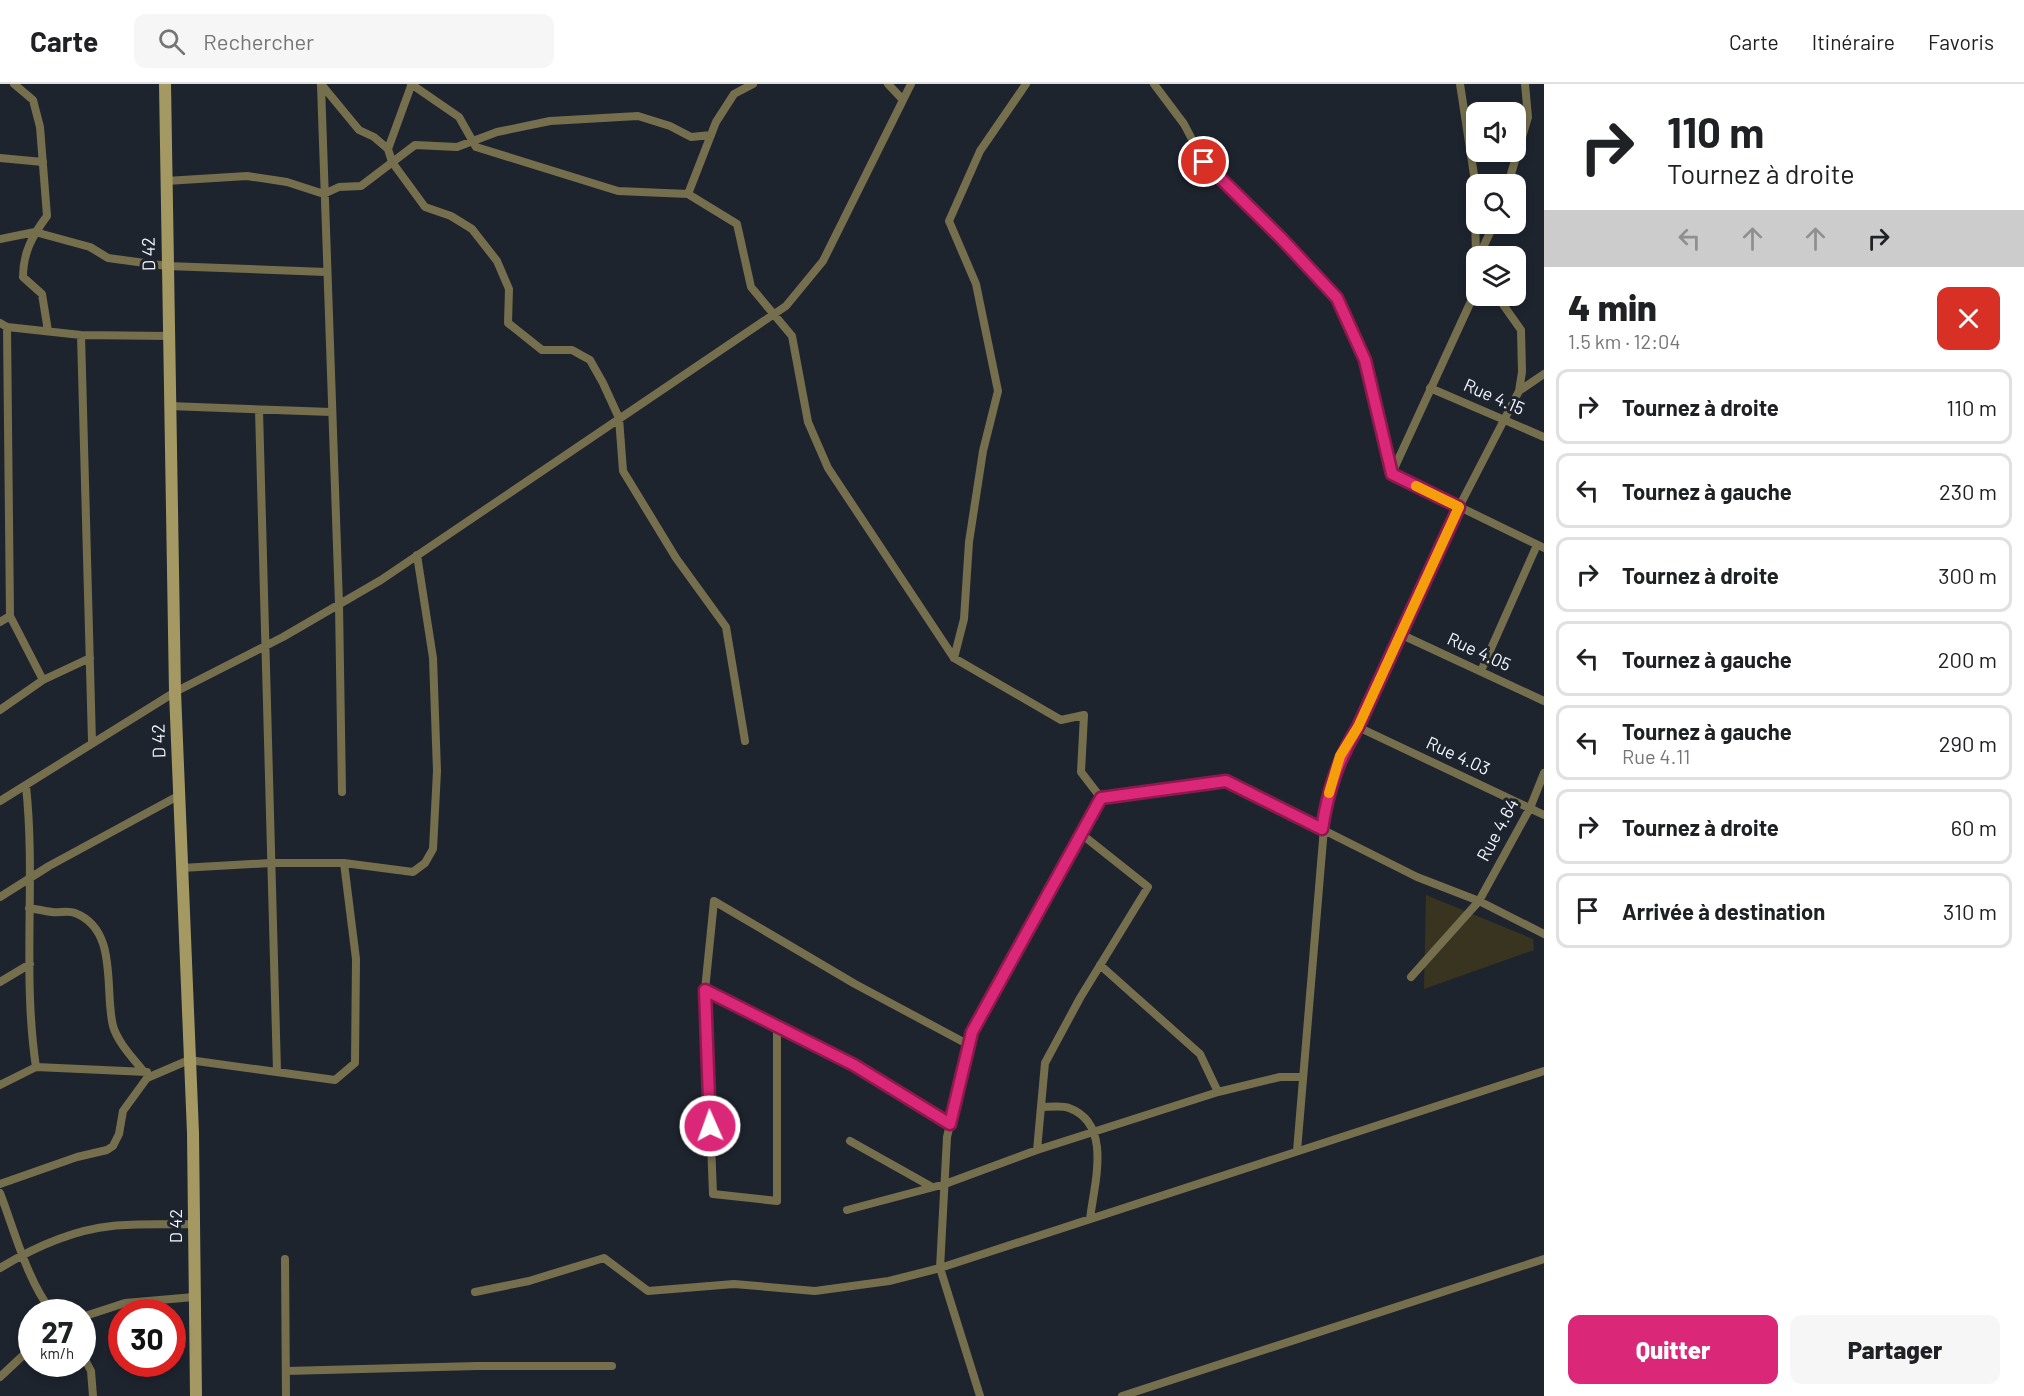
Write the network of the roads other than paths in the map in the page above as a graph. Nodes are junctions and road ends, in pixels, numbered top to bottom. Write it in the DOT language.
graph roads {
  1 [pos="14,84"];
  2 [pos="165,84"];
  3 [pos="321,84"];
  4 [pos="753,84"];
  5 [pos="888,84"];
  6 [pos="911,84"];
  7 [pos="1026,84"];
  8 [pos="1154,84"];
  9 [pos="1460,84"];
  10 [pos="1525,84"];
  11 [pos="411,85"];
  12 [pos="903,100"];
  13 [pos="711,135"];
  14 [pos="472,140"];
  15 [pos="388,149"];
  16 [pos="0,158"];
  17 [pos="44,162"];
  18 [pos="392,162"];
  19 [pos="1511,174"];
  20 [pos="166,181"];
  21 [pos="324,194"];
  22 [pos="688,194"];
  23 [pos="35,232"];
  24 [pos="0,239"];
  25 [pos="1478,246"];
  26 [pos="167,266"];
  27 [pos="326,272"];
  28 [pos="1469,306"];
  29 [pos="1504,306"];
  30 [pos="774,314"];
  31 [pos="3,325"];
  32 [pos="48,331"];
  33 [pos="81,335"];
  34 [pos="168,336"];
  35 [pos="1544,374"];
  36 [pos="1430,387"];
  37 [pos="1519,391"];
  38 [pos="169,406"];
  39 [pos="259,410"];
  40 [pos="331,412"];
  41 [pos="619,418"];
  42 [pos="1503,419"];
  43 [pos="1544,437"];
  44 [pos="4,451"];
  45 [pos="1392,474"];
  46 [pos="1459,507"];
  47 [pos="1541,546"];
  48 [pos="417,555"];
  49 [pos="339,604"];
  50 [pos="10,616"];
  51 [pos="0,622"];
  52 [pos="1400,634"];
  53 [pos="265,646"];
  54 [pos="90,658"];
  55 [pos="954,658"];
  56 [pos="1481,671"];
  57 [pos="43,680"];
  58 [pos="175,692"];
  59 [pos="1544,700"];
  60 [pos="0,710"];
  61 [pos="1358,727"];
  62 [pos="745,741"];
  63 [pos="92,742"];
  64 [pos="1544,773"];
  65 [pos="26,786"];
  66 [pos="342,792"];
  67 [pos="178,796"];
  68 [pos="1101,798"];
  69 [pos="0,801"];
  70 [pos="1530,808"];
  71 [pos="1544,815"];
  72 [pos="1322,829"];
  73 [pos="1080,833"];
  74 [pos="271,863"];
  75 [pos="344,863"];
  76 [pos="181,868"];
  77 [pos="29,878"];
  78 [pos="0,897"];
  79 [pos="1479,901"];
  80 [pos="29,908"];
  81 [pos="1544,934"];
  82 [pos="30,964"];
  83 [pos="1100,965"];
  84 [pos="1411,977"];
  85 [pos="0,982"];
  86 [pos="705,990"];
  87 [pos="777,1026"];
  88 [pos="969,1045"];
  89 [pos="189,1060"];
  90 [pos="36,1067"];
  91 [pos="277,1071"];
  92 [pos="1544,1071"];
  93 [pos="144,1072"];
  94 [pos="157,1072"];
  95 [pos="1303,1077"];
  96 [pos="0,1085"];
  97 [pos="1218,1092"];
  98 [pos="1041,1107"];
  99 [pos="950,1124"];
  100 [pos="1095,1131"];
  101 [pos="850,1141"];
  102 [pos="1037,1150"];
  103 [pos="1297,1151"];
  104 [pos="0,1184"];
  105 [pos="945,1184"];
  106 [pos="932,1187"];
  107 [pos="0,1193"];
  108 [pos="847,1210"];
  109 [pos="1090,1219"];
  110 [pos="195,1224"];
  111 [pos="24,1254"];
  112 [pos="285,1259"];
  113 [pos="1544,1259"];
  114 [pos="0,1268"];
  115 [pos="940,1268"];
  116 [pos="475,1292"];
  117 [pos="194,1297"];
  118 [pos="42,1299"];
  119 [pos="96,1312"];
  120 [pos="18,1360"];
  121 [pos="612,1366"];
  122 [pos="286,1371"];
  123 [pos="0,1377"];
  124 [pos="91,1377"];
  125 [pos="92,1393"];
  126 [pos="83,1396"];
  127 [pos="196,1396"];
  128 [pos="286,1396"];
  129 [pos="981,1396"];
  130 [pos="1122,1396"];
  1 -- 17 [label="street"];
  2 -- 20 [label="street, D 42 / D 42"];
  3 -- 15 [label="street"];
  3 -- 21 [label="street"];
  4 -- 13 [label="street"];
  5 -- 12 [label="street"];
  6 -- 12 [label="street"];
  7 -- 55 [label="street"];
  8 -- 45 [label="street"];
  9 -- 25 [label="street"];
  10 -- 19 [label="street"];
  11 -- 14 [label="street"];
  11 -- 15 [label="street"];
  12 -- 30 [label="street"];
  13 -- 14 [label="street"];
  13 -- 22 [label="street"];
  14 -- 18 [label="street"];
  14 -- 22 [label="street"];
  15 -- 18 [label="street"];
  16 -- 17 [label="street"];
  17 -- 23 [label="street"];
  18 -- 21 [label="street"];
  18 -- 41 [label="street"];
  20 -- 21 [label="street"];
  20 -- 26 [label="street, D 42 / D 42"];
  21 -- 27 [label="street"];
  22 -- 30 [label="street"];
  23 -- 24 [label="street"];
  23 -- 26 [label="street"];
  23 -- 32 [label="street"];
  26 -- 27 [label="street"];
  26 -- 34 [label="street, D 42 / D 42"];
  27 -- 40 [label="street"];
  28 -- 36 [label="street"];
  29 -- 37 [label="street"];
  30 -- 41 [label="street"];
  30 -- 55 [label="street"];
  31 -- 32 [label="street"];
  31 -- 44 [label="street"];
  32 -- 33 [label="street"];
  33 -- 34 [label="street"];
  33 -- 54 [label="street"];
  34 -- 38 [label="street, D 42 / D 42"];
  35 -- 37 [label="street"];
  36 -- 42 [label="street, Rue 4.15"];
  36 -- 45 [label="street"];
  37 -- 42 [label="street"];
  38 -- 39 [label="street"];
  38 -- 58 [label="street, D 42 / D 42"];
  39 -- 40 [label="street"];
  39 -- 53 [label="street"];
  40 -- 49 [label="street"];
  41 -- 48 [label="street"];
  41 -- 62 [label="street"];
  42 -- 43 [label="street, Rue 4.15"];
  42 -- 46 [label="street"];
  44 -- 50 [label="street"];
  45 -- 46 [label="street"];
  46 -- 47 [label="street"];
  46 -- 52 [label="street"];
  47 -- 56 [label="street"];
  48 -- 49 [label="street"];
  48 -- 75 [label="street"];
  49 -- 53 [label="street"];
  49 -- 66 [label="street"];
  50 -- 51 [label="street"];
  50 -- 57 [label="street"];
  52 -- 56 [label="street, Rue 4.05"];
  52 -- 61 [label="street"];
  53 -- 58 [label="street"];
  53 -- 74 [label="street"];
  54 -- 57 [label="street"];
  54 -- 63 [label="street"];
  55 -- 68 [label="street"];
  56 -- 59 [label="street, Rue 4.05"];
  57 -- 60 [label="street"];
  58 -- 63 [label="street"];
  58 -- 67 [label="street, D 42 / D 42"];
  61 -- 70 [label="street, Rue 4.03"];
  61 -- 72 [label="street"];
  63 -- 65 [label="street"];
  64 -- 70 [label="street, Rue 4.64"];
  65 -- 69 [label="street"];
  65 -- 77 [label="street"];
  67 -- 76 [label="street, D 42 / D 42"];
  67 -- 77 [label="street"];
  68 -- 72 [label="street"];
  68 -- 73 [label="street"];
  70 -- 71 [label="street, Rue 4.03"];
  70 -- 79 [label="street, Rue 4.64"];
  72 -- 79 [label="street"];
  72 -- 95 [label="street"];
  73 -- 83 [label="street"];
  73 -- 88 [label="street"];
  74 -- 75 [label="street"];
  74 -- 76 [label="street"];
  74 -- 91 [label="street"];
  75 -- 91 [label="street"];
  76 -- 89 [label="street, D 42 / D 42"];
  77 -- 78 [label="street"];
  77 -- 80 [label="street"];
  79 -- 81 [label="street"];
  79 -- 84 [label="street, Rue 4.64"];
  80 -- 82 [label="street"];
  80 -- 93 [label="street"];
  82 -- 85 [label="street"];
  82 -- 90 [label="street"];
  83 -- 97 [label="street"];
  83 -- 98 [label="street"];
  86 -- 87 [label="street"];
  86 -- 87 [label="street"];
  86 -- 88 [label="street"];
  87 -- 99 [label="street"];
  88 -- 99 [label="street"];
  89 -- 91 [label="street"];
  89 -- 94 [label="street"];
  89 -- 110 [label="street, D 42 / D 42"];
  90 -- 93 [label="street"];
  90 -- 96 [label="street"];
  92 -- 103 [label="street"];
  93 -- 94 [label="street"];
  94 -- 104 [label="street"];
  95 -- 97 [label="street"];
  95 -- 103 [label="street"];
  97 -- 100 [label="street"];
  98 -- 100 [label="street"];
  98 -- 102 [label="street"];
  99 -- 105 [label="street"];
  100 -- 102 [label="street"];
  100 -- 109 [label="street"];
  101 -- 106 [label="street"];
  102 -- 105 [label="street"];
  103 -- 109 [label="street"];
  105 -- 106 [label="street"];
  105 -- 115 [label="street"];
  106 -- 108 [label="street"];
  107 -- 111 [label="street"];
  109 -- 115 [label="street"];
  110 -- 111 [label="street"];
  110 -- 117 [label="street, D 42 / D 42"];
  111 -- 114 [label="street"];
  111 -- 118 [label="street"];
  112 -- 122 [label="street"];
  113 -- 130 [label="street"];
  115 -- 116 [label="street"];
  115 -- 129 [label="street"];
  117 -- 119 [label="street"];
  117 -- 127 [label="street, D 42 / D 42"];
  120 -- 123 [label="street"];
  121 -- 122 [label="street"];
  122 -- 128 [label="street"];
  124 -- 125 [label="street"];
  125 -- 126 [label="street"];
}
